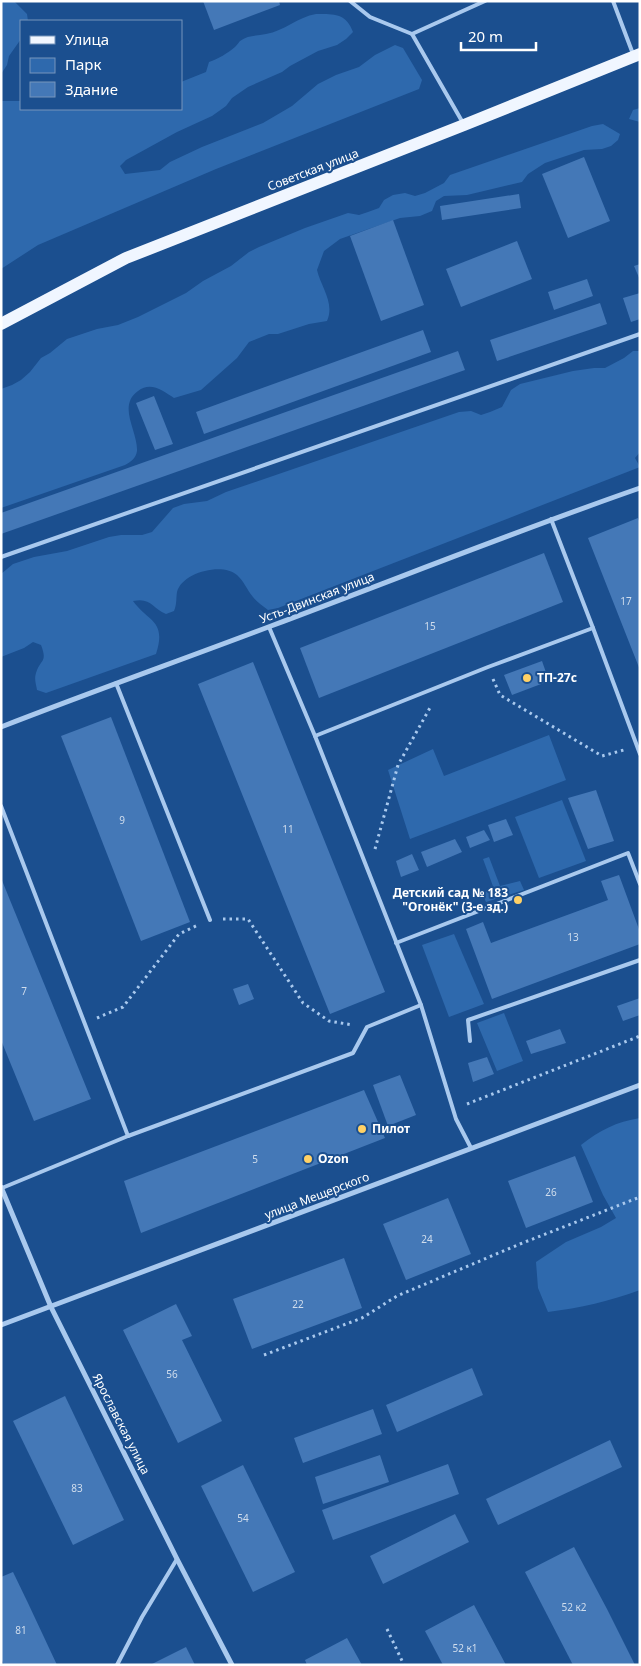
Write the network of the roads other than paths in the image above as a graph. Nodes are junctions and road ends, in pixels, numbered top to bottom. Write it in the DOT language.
graph roads {
  1 [pos="350,1"];
  2 [pos="485,1"];
  3 [pos="613,1"];
  4 [pos="412,34"];
  5 [pos="637,55"];
  6 [pos="464,125"];
  7 [pos="1,324"];
  8 [pos="640,334"];
  9 [pos="640,488"];
  10 [pos="551,519"];
  11 [pos="1,556"];
  12 [pos="269,627"];
  13 [pos="593,628"];
  14 [pos="116,682"];
  15 [pos="1,727"];
  16 [pos="315,736"];
  17 [pos="640,754"];
  18 [pos="1,806"];
  19 [pos="640,884"];
  20 [pos="210,920"];
  21 [pos="396,943"];
  22 [pos="640,960"];
  23 [pos="421,1005"];
  24 [pos="470,1041"];
  25 [pos="640,1085"];
  26 [pos="128,1136"];
  27 [pos="471,1148"];
  28 [pos="1,1187"];
  29 [pos="51,1307"];
  30 [pos="1,1325"];
  31 [pos="177,1559"];
  32 [pos="117,1665"];
  33 [pos="232,1665"];
  1 -- 4 [label="lane"];
  2 -- 4 [label="lane"];
  3 -- 5 [label="lane"];
  4 -- 6 [label="lane"];
  5 -- 6 [label="main road, Советская улица"];
  6 -- 7 [label="main road, Советская улица"];
  8 -- 11 [label="lane"];
  9 -- 10 [label="street, Усть-Двинская улица"];
  10 -- 12 [label="street, Усть-Двинская улица"];
  10 -- 13 [label="lane"];
  12 -- 14 [label="street, Усть-Двинская улица"];
  12 -- 16 [label="lane"];
  13 -- 16 [label="lane"];
  13 -- 17 [label="lane"];
  14 -- 15 [label="street, Усть-Двинская улица"];
  14 -- 20 [label="lane"];
  16 -- 21 [label="lane"];
  18 -- 26 [label="lane"];
  19 -- 21 [label="lane"];
  21 -- 23 [label="lane"];
  22 -- 24 [label="lane"];
  23 -- 26 [label="lane"];
  23 -- 27 [label="lane"];
  25 -- 27 [label="street, улица Мещерского"];
  26 -- 28 [label="lane"];
  27 -- 29 [label="street, улица Мещерского"];
  28 -- 29 [label="street, Ярославская улица"];
  29 -- 30 [label="street, улица Мещерского"];
  29 -- 31 [label="street, Ярославская улица"];
  31 -- 32 [label="lane"];
  31 -- 33 [label="street, Ярославская улица"];
}
